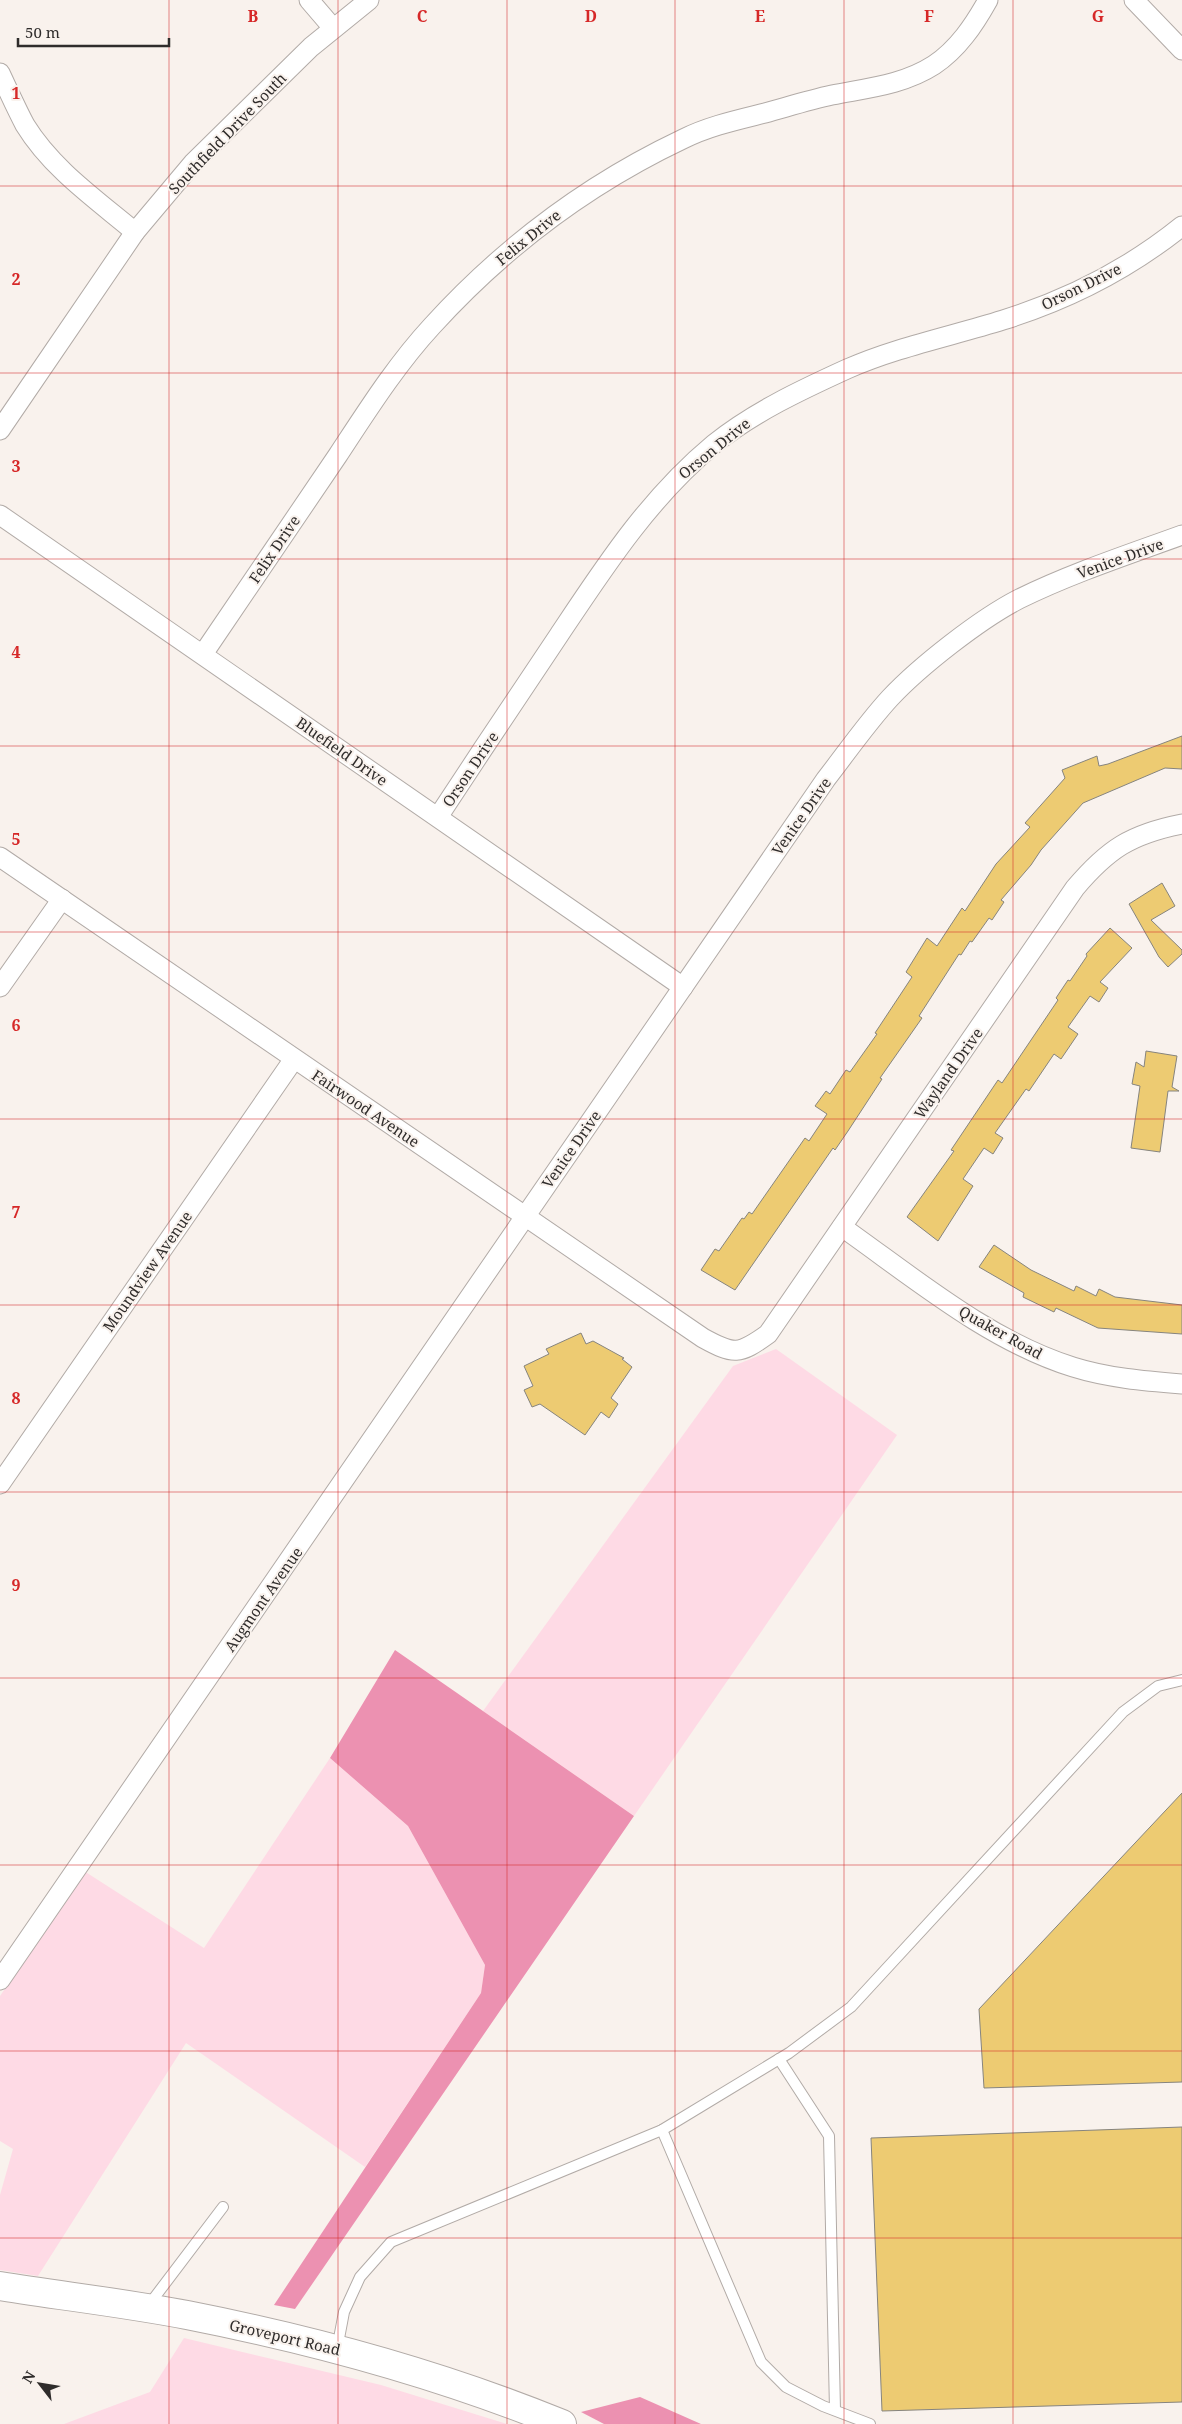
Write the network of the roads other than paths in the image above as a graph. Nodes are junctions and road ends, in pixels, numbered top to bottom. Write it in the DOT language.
graph roads {
  1 [pos="309,0"];
  2 [pos="369,0"];
  3 [pos="988,0"];
  4 [pos="1134,0"];
  5 [pos="333,28"];
  6 [pos="1182,50"];
  7 [pos="0,73"];
  8 [pos="1182,226"];
  9 [pos="135,232"];
  10 [pos="0,430"];
  11 [pos="0,515"];
  12 [pos="1182,535"];
  13 [pos="203,654"];
  14 [pos="438,817"];
  15 [pos="1182,824"];
  16 [pos="0,857"];
  17 [pos="62,899"];
  18 [pos="0,987"];
  19 [pos="683,987"];
  20 [pos="294,1059"];
  21 [pos="524,1216"];
  22 [pos="842,1227"];
  23 [pos="736,1351"];
  24 [pos="1182,1384"];
  25 [pos="0,1484"];
  26 [pos="1182,1680"];
  27 [pos="0,1980"];
  28 [pos="779,2059"];
  29 [pos="662,2130"];
  30 [pos="223,2207"];
  31 [pos="0,2286"];
  32 [pos="146,2309"];
  33 [pos="337,2349"];
  34 [pos="835,2410"];
  35 [pos="562,2424"];
  36 [pos="870,2424"];
  1 -- 5 [label="street"];
  2 -- 5 [label="street, Southfield Drive South"];
  3 -- 13 [label="street, Felix Drive"];
  4 -- 6 [label="street"];
  5 -- 9 [label="street, Southfield Drive South"];
  7 -- 9 [label="street"];
  8 -- 14 [label="street, Orson Drive"];
  9 -- 10 [label="street, Southfield Drive South"];
  11 -- 13 [label="street, Bluefield Drive"];
  12 -- 19 [label="street, Venice Drive"];
  13 -- 14 [label="street, Bluefield Drive"];
  14 -- 19 [label="street, Bluefield Drive"];
  15 -- 22 [label="street, Wayland Drive"];
  16 -- 17 [label="street, Fairwood Avenue"];
  17 -- 18 [label="street"];
  17 -- 20 [label="street, Fairwood Avenue"];
  19 -- 21 [label="street, Venice Drive"];
  20 -- 21 [label="street, Fairwood Avenue"];
  20 -- 25 [label="street, Moundview Avenue"];
  21 -- 23 [label="street, Fairwood Avenue"];
  21 -- 27 [label="street, Augmont Avenue"];
  22 -- 23 [label="street, Wayland Drive"];
  22 -- 24 [label="street, Quaker Road"];
  26 -- 28 [label="lane"];
  28 -- 29 [label="lane"];
  28 -- 34 [label="lane"];
  29 -- 33 [label="lane"];
  29 -- 34 [label="lane"];
  30 -- 32 [label="lane"];
  31 -- 32 [label="main road, Groveport Road"];
  32 -- 33 [label="main road, Groveport Road"];
  33 -- 35 [label="main road, Groveport Road"];
  34 -- 36 [label="lane"];
}
